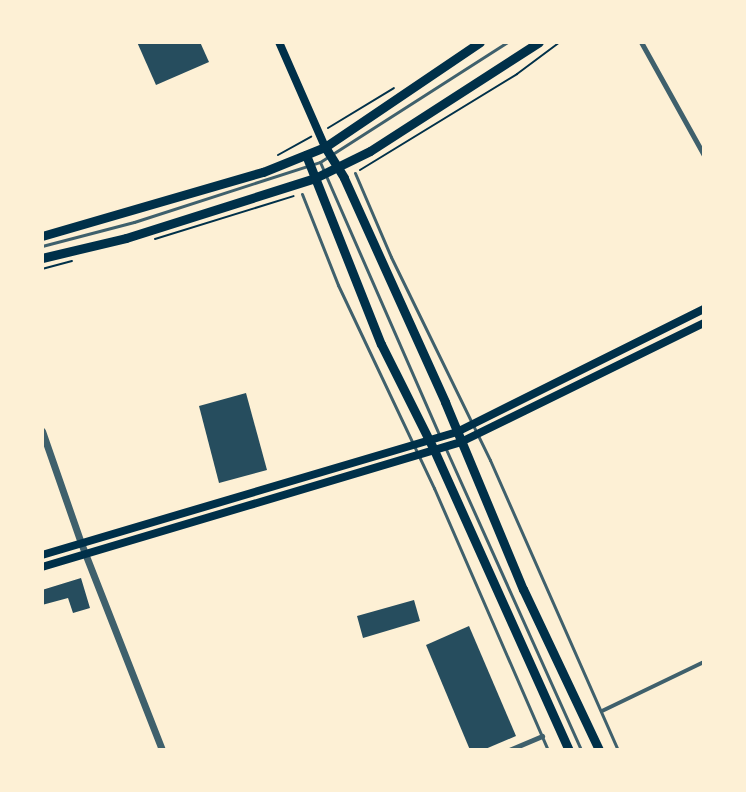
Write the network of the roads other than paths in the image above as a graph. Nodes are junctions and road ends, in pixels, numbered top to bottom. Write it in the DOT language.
graph roads {
  1 [pos="279,42"];
  2 [pos="480,42"];
  3 [pos="508,42"];
  4 [pos="539,42"];
  5 [pos="641,42"];
  6 [pos="325,147"];
  7 [pos="306,155"];
  8 [pos="704,155"];
  9 [pos="335,162"];
  10 [pos="315,164"];
  11 [pos="355,173"];
  12 [pos="320,175"];
  13 [pos="302,194"];
  14 [pos="42,236"];
  15 [pos="42,246"];
  16 [pos="42,258"];
  17 [pos="704,309"];
  18 [pos="704,323"];
  19 [pos="473,425"];
  20 [pos="42,431"];
  21 [pos="478,435"];
  22 [pos="440,437"];
  23 [pos="459,437"];
  24 [pos="431,446"];
  25 [pos="445,447"];
  26 [pos="416,451"];
  27 [pos="81,543"];
  28 [pos="88,554"];
  29 [pos="42,555"];
  30 [pos="42,567"];
  31 [pos="704,662"];
  32 [pos="602,711"];
  33 [pos="542,736"];
  34 [pos="162,750"];
  35 [pos="509,750"];
  36 [pos="548,750"];
  37 [pos="569,750"];
  38 [pos="581,750"];
  39 [pos="599,750"];
  40 [pos="618,750"];
  1 -- 6 [label="main road"];
  2 -- 6 [label="main road"];
  3 -- 9 [label="lane"];
  4 -- 9 [label="main road"];
  5 -- 8 [label="street"];
  6 -- 7 [label="main road"];
  6 -- 9 [label="main road"];
  7 -- 10 [label="main road"];
  7 -- 14 [label="main road"];
  9 -- 10 [label="lane"];
  9 -- 12 [label="main road"];
  9 -- 23 [label="main road"];
  10 -- 12 [label="main road"];
  10 -- 15 [label="lane"];
  11 -- 19 [label="lane"];
  12 -- 16 [label="main road"];
  12 -- 22 [label="lane"];
  12 -- 24 [label="main road"];
  13 -- 26 [label="lane"];
  17 -- 19 [label="main road"];
  18 -- 21 [label="main road"];
  19 -- 21 [label="lane"];
  19 -- 23 [label="main road"];
  20 -- 27 [label="street"];
  21 -- 23 [label="main road"];
  21 -- 32 [label="lane"];
  22 -- 23 [label="main road"];
  22 -- 24 [label="main road"];
  22 -- 25 [label="lane"];
  23 -- 25 [label="main road"];
  23 -- 39 [label="main road"];
  24 -- 25 [label="main road"];
  24 -- 26 [label="main road"];
  24 -- 37 [label="main road"];
  25 -- 38 [label="lane"];
  26 -- 27 [label="main road"];
  26 -- 28 [label="main road"];
  26 -- 33 [label="lane"];
  27 -- 28 [label="street"];
  27 -- 29 [label="main road"];
  28 -- 30 [label="main road"];
  28 -- 34 [label="street"];
  31 -- 32 [label="street"];
  32 -- 40 [label="lane"];
  33 -- 35 [label="street"];
  33 -- 36 [label="lane"];
}
